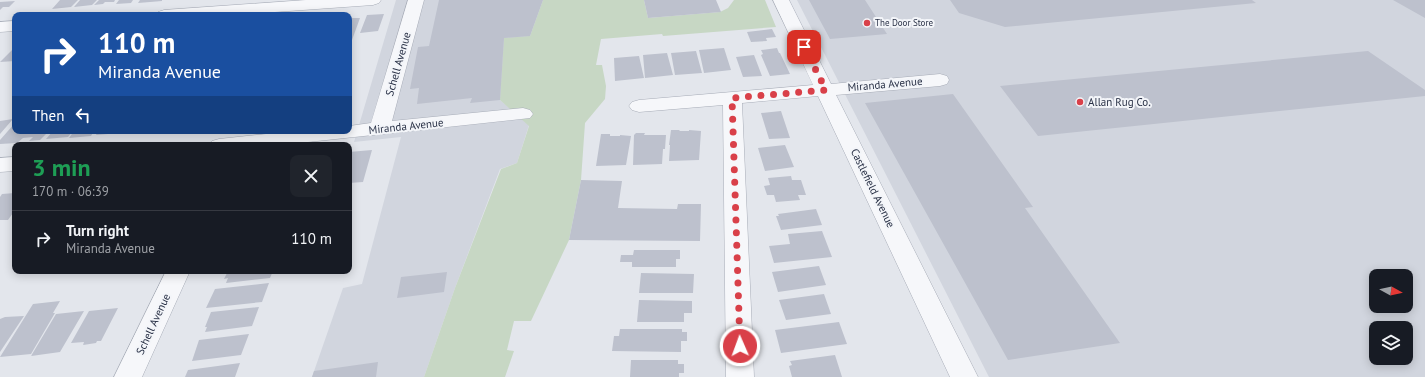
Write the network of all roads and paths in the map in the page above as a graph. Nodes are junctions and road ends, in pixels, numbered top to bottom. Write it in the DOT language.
graph roads {
  1 [pos="373,0"];
  2 [pos="416,0"];
  3 [pos="781,0"];
  4 [pos="206,12"];
  5 [pos="12,26"];
  6 [pos="0,27"];
  7 [pos="940,80"];
  8 [pos="826,90"];
  9 [pos="732,98"];
  10 [pos="639,106"];
  11 [pos="523,114"];
  12 [pos="380,128"];
  13 [pos="352,131"];
  14 [pos="327,134"];
  15 [pos="256,142"];
  16 [pos="12,164"];
  17 [pos="0,165"];
  18 [pos="177,274"];
  19 [pos="128,377"];
  20 [pos="740,377"];
  21 [pos="964,377"];
  1 -- 4 [label="street"];
  2 -- 12 [label="street, Schell Avenue"];
  3 -- 8 [label="street, Castlefield Avenue"];
  5 -- 6 [label="street"];
  7 -- 8 [label="street, Miranda Avenue"];
  8 -- 9 [label="street, Miranda Avenue"];
  8 -- 21 [label="street, Castlefield Avenue"];
  9 -- 10 [label="street, Miranda Avenue"];
  9 -- 20 [label="street"];
  11 -- 12 [label="street, Miranda Avenue"];
  12 -- 13 [label="street, Miranda Avenue"];
  14 -- 15 [label="street, Miranda Avenue"];
  16 -- 17 [label="street"];
  18 -- 19 [label="street, Schell Avenue"];
}
